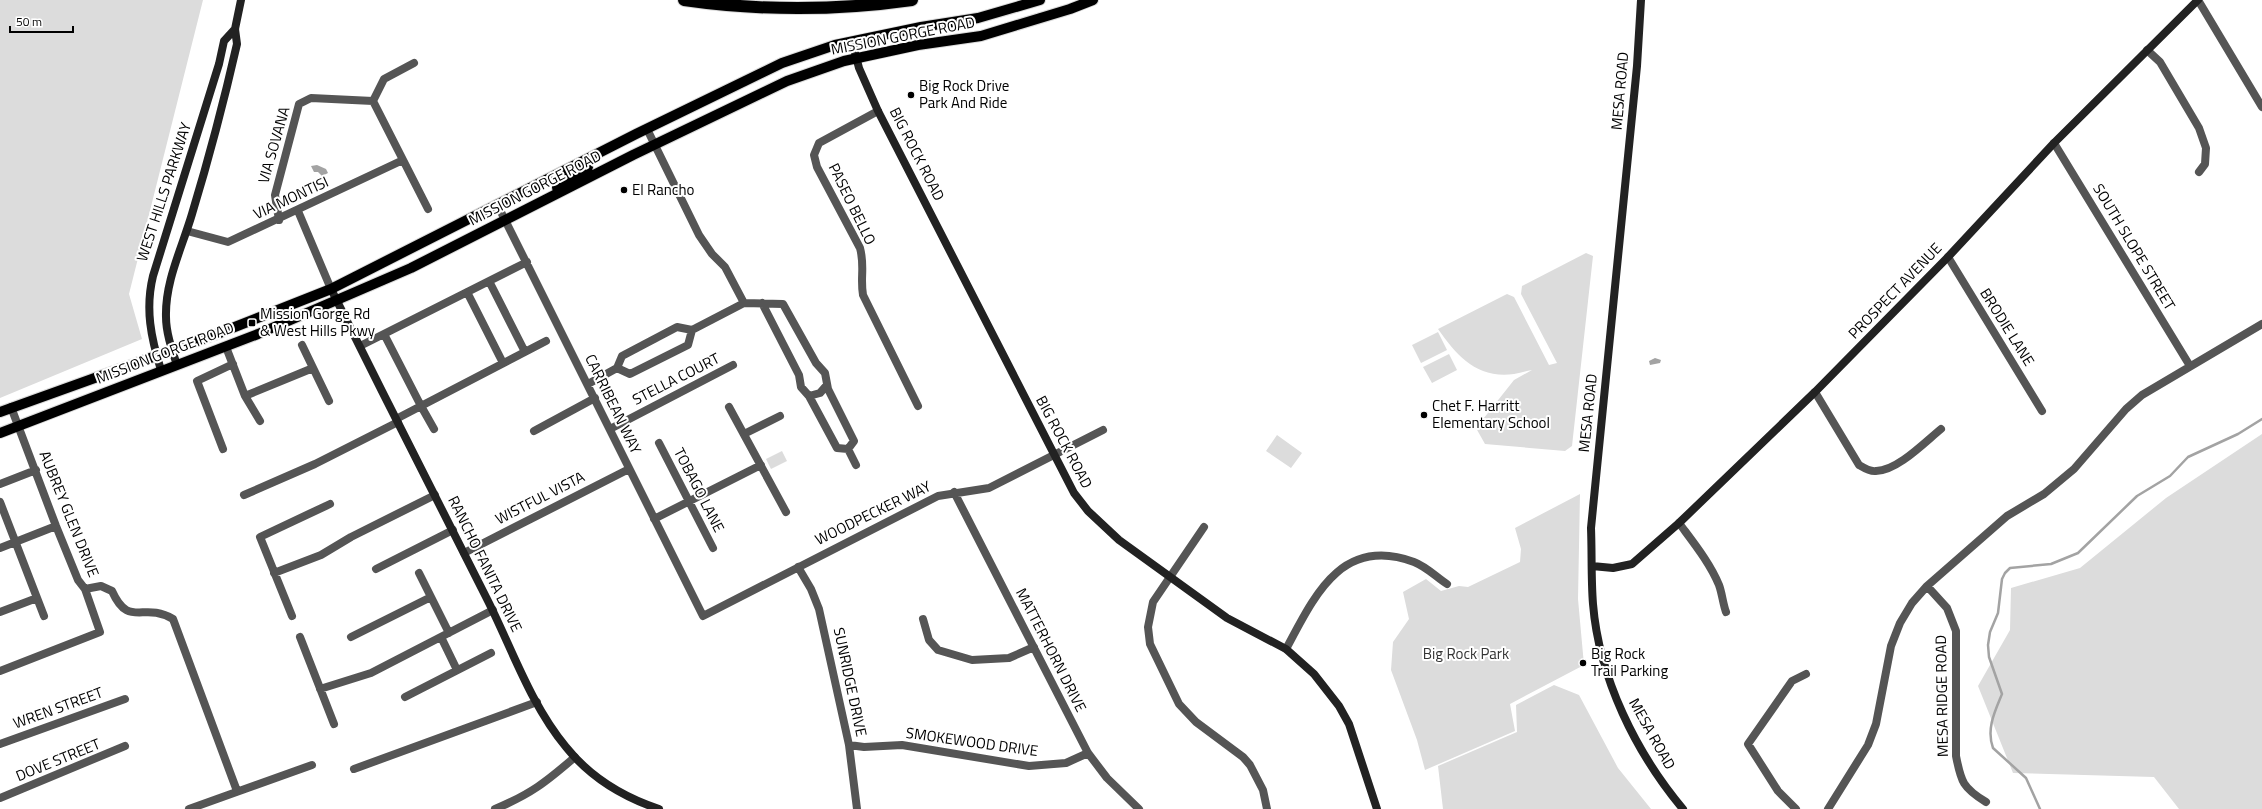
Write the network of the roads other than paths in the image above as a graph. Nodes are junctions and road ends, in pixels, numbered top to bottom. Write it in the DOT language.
graph roads {
  1 [pos="684,0"];
  2 [pos="912,0"];
  3 [pos="1040,0"];
  4 [pos="1093,0"];
  5 [pos="1641,0"];
  6 [pos="2198,0"];
  7 [pos="241,1"];
  8 [pos="236,29"];
  9 [pos="852,41"];
  10 [pos="2147,50"];
  11 [pos="856,58"];
  12 [pos="414,63"];
  13 [pos="374,101"];
  14 [pos="2262,107"];
  15 [pos="878,111"];
  16 [pos="647,129"];
  17 [pos="2054,143"];
  18 [pos="655,144"];
  19 [pos="587,159"];
  20 [pos="403,160"];
  21 [pos="2199,172"];
  22 [pos="558,193"];
  23 [pos="497,204"];
  24 [pos="428,209"];
  25 [pos="298,211"];
  26 [pos="279,220"];
  27 [pos="506,220"];
  28 [pos="187,231"];
  29 [pos="1948,257"];
  30 [pos="527,262"];
  31 [pos="489,281"];
  32 [pos="331,289"];
  33 [pos="467,292"];
  34 [pos="337,301"];
  35 [pos="744,303"];
  36 [pos="765,303"];
  37 [pos="2262,324"];
  38 [pos="692,330"];
  39 [pos="384,334"];
  40 [pos="546,341"];
  41 [pos="302,346"];
  42 [pos="360,346"];
  43 [pos="226,347"];
  44 [pos="172,349"];
  45 [pos="525,352"];
  46 [pos="156,354"];
  47 [pos="504,363"];
  48 [pos="233,364"];
  49 [pos="176,365"];
  50 [pos="733,365"];
  51 [pos="2190,366"];
  52 [pos="313,368"];
  53 [pos="617,368"];
  54 [pos="161,370"];
  55 [pos="588,384"];
  56 [pos="827,385"];
  57 [pos="1815,392"];
  58 [pos="245,396"];
  59 [pos="809,396"];
  60 [pos="595,398"];
  61 [pos="330,401"];
  62 [pos="421,406"];
  63 [pos="918,406"];
  64 [pos="11,407"];
  65 [pos="730,407"];
  66 [pos="2042,411"];
  67 [pos="0,412"];
  68 [pos="780,416"];
  69 [pos="397,420"];
  70 [pos="260,421"];
  71 [pos="18,426"];
  72 [pos="434,429"];
  73 [pos="610,429"];
  74 [pos="1941,429"];
  75 [pos="534,430"];
  76 [pos="1103,430"];
  77 [pos="0,433"];
  78 [pos="744,434"];
  79 [pos="659,443"];
  80 [pos="223,449"];
  81 [pos="848,450"];
  82 [pos="1053,456"];
  83 [pos="761,464"];
  84 [pos="856,465"];
  85 [pos="629,468"];
  86 [pos="36,470"];
  87 [pos="0,484"];
  88 [pos="954,492"];
  89 [pos="244,495"];
  90 [pos="435,495"];
  91 [pos="689,501"];
  92 [pos="0,502"];
  93 [pos="330,504"];
  94 [pos="786,512"];
  95 [pos="654,519"];
  96 [pos="1679,523"];
  97 [pos="56,526"];
  98 [pos="1204,527"];
  99 [pos="453,530"];
  100 [pos="15,542"];
  101 [pos="0,548"];
  102 [pos="713,548"];
  103 [pos="464,553"];
  104 [pos="1592,566"];
  105 [pos="798,567"];
  106 [pos="376,569"];
  107 [pos="274,572"];
  108 [pos="419,573"];
  109 [pos="1169,576"];
  110 [pos="1447,584"];
  111 [pos="1927,586"];
  112 [pos="85,589"];
  113 [pos="431,597"];
  114 [pos="37,598"];
  115 [pos="493,610"];
  116 [pos="0,612"];
  117 [pos="1726,612"];
  118 [pos="44,616"];
  119 [pos="292,616"];
  120 [pos="703,616"];
  121 [pos="923,619"];
  122 [pos="449,633"];
  123 [pos="351,637"];
  124 [pos="441,637"];
  125 [pos="300,638"];
  126 [pos="1034,647"];
  127 [pos="1286,649"];
  128 [pos="491,653"];
  129 [pos="458,670"];
  130 [pos="0,672"];
  131 [pos="1806,674"];
  132 [pos="320,689"];
  133 [pos="406,697"];
  134 [pos="125,699"];
  135 [pos="537,702"];
  136 [pos="334,724"];
  137 [pos="0,744"];
  138 [pos="125,746"];
  139 [pos="849,746"];
  140 [pos="1088,753"];
  141 [pos="574,757"];
  142 [pos="312,765"];
  143 [pos="354,769"];
  144 [pos="237,791"];
  145 [pos="0,798"];
  146 [pos="1986,802"];
  147 [pos="189,809"];
  148 [pos="495,809"];
  149 [pos="659,809"];
  150 [pos="857,809"];
  151 [pos="1139,809"];
  152 [pos="1267,809"];
  153 [pos="1377,809"];
  154 [pos="1683,809"];
  155 [pos="1796,809"];
  156 [pos="1828,809"];
  1 -- 2 [label="highway"];
  3 -- 9 [label="main road, MISSION GORGE ROAD"];
  4 -- 11 [label="main road, MISSION GORGE ROAD"];
  5 -- 104 [label="street, MESA ROAD"];
  6 -- 10 [label="street, PROSPECT AVENUE"];
  6 -- 14 [label="street"];
  7 -- 8 [label="street, WEST HILLS PARKWAY"];
  8 -- 28 [label="street, WEST HILLS PARKWAY"];
  8 -- 46 [label="street, WEST HILLS PARKWAY"];
  9 -- 11 [label="street, BIG ROCK ROAD"];
  9 -- 16 [label="main road, MISSION GORGE ROAD"];
  10 -- 17 [label="street, PROSPECT AVENUE"];
  10 -- 21 [label="street"];
  11 -- 15 [label="street, BIG ROCK ROAD"];
  11 -- 18 [label="main road, MISSION GORGE ROAD"];
  12 -- 13 [label="street"];
  13 -- 20 [label="street"];
  13 -- 26 [label="street, VIA SOVANA"];
  15 -- 63 [label="street, PASEO BELLO"];
  15 -- 82 [label="street, BIG ROCK ROAD"];
  16 -- 18 [label="street"];
  16 -- 19 [label="main road, MISSION GORGE ROAD"];
  17 -- 29 [label="street, PROSPECT AVENUE"];
  17 -- 51 [label="street, SOUTH SLOPE STREET"];
  18 -- 22 [label="main road, MISSION GORGE ROAD"];
  18 -- 35 [label="street"];
  19 -- 22 [label="main road"];
  19 -- 23 [label="main road, MISSION GORGE ROAD"];
  20 -- 24 [label="street"];
  20 -- 25 [label="street, VIA MONTISI"];
  22 -- 27 [label="main road, MISSION GORGE ROAD"];
  23 -- 27 [label="street, CARRIBEAN WAY"];
  23 -- 32 [label="main road, MISSION GORGE ROAD"];
  25 -- 26 [label="street, VIA MONTISI"];
  25 -- 32 [label="street"];
  26 -- 28 [label="street, VIA MONTISI"];
  27 -- 30 [label="street, CARRIBEAN WAY"];
  27 -- 34 [label="main road, MISSION GORGE ROAD"];
  28 -- 44 [label="street, WEST HILLS PARKWAY"];
  29 -- 57 [label="street, PROSPECT AVENUE"];
  29 -- 66 [label="street, BRODIE LANE"];
  30 -- 31 [label="street"];
  30 -- 55 [label="street, CARRIBEAN WAY"];
  31 -- 33 [label="street"];
  31 -- 45 [label="street"];
  32 -- 34 [label="street, RANCHO FANITA DRIVE"];
  32 -- 44 [label="main road, MISSION GORGE ROAD"];
  33 -- 39 [label="street"];
  33 -- 47 [label="street"];
  34 -- 42 [label="street, RANCHO FANITA DRIVE"];
  34 -- 43 [label="main road, MISSION GORGE ROAD"];
  35 -- 36 [label="street"];
  35 -- 38 [label="street"];
  36 -- 56 [label="street"];
  36 -- 59 [label="street"];
  37 -- 51 [label="street"];
  38 -- 53 [label="street"];
  38 -- 53 [label="street"];
  39 -- 42 [label="street"];
  39 -- 62 [label="street"];
  40 -- 45 [label="street"];
  41 -- 52 [label="street"];
  42 -- 69 [label="street, RANCHO FANITA DRIVE"];
  43 -- 48 [label="street"];
  43 -- 49 [label="main road, MISSION GORGE ROAD"];
  44 -- 46 [label="main road, MISSION GORGE ROAD"];
  44 -- 49 [label="street, WEST HILLS PARKWAY"];
  45 -- 47 [label="street"];
  46 -- 54 [label="street, WEST HILLS PARKWAY"];
  46 -- 64 [label="main road, MISSION GORGE ROAD"];
  47 -- 62 [label="street"];
  48 -- 58 [label="street"];
  48 -- 80 [label="street"];
  49 -- 54 [label="main road, MISSION GORGE ROAD"];
  50 -- 73 [label="street, STELLA COURT"];
  51 -- 111 [label="street"];
  52 -- 58 [label="street"];
  52 -- 61 [label="street"];
  53 -- 55 [label="street"];
  54 -- 71 [label="main road, MISSION GORGE ROAD"];
  55 -- 60 [label="street, CARRIBEAN WAY"];
  56 -- 59 [label="street"];
  56 -- 81 [label="street"];
  57 -- 74 [label="street"];
  57 -- 96 [label="street, PROSPECT AVENUE"];
  58 -- 70 [label="street"];
  59 -- 81 [label="street"];
  60 -- 73 [label="street, CARRIBEAN WAY"];
  60 -- 75 [label="street"];
  62 -- 69 [label="street"];
  62 -- 72 [label="street"];
  64 -- 67 [label="main road, MISSION GORGE ROAD"];
  64 -- 71 [label="street, AUBREY GLEN DRIVE"];
  65 -- 78 [label="street"];
  68 -- 78 [label="street"];
  69 -- 89 [label="street"];
  69 -- 90 [label="street, RANCHO FANITA DRIVE"];
  71 -- 77 [label="main road, MISSION GORGE ROAD"];
  71 -- 86 [label="street, AUBREY GLEN DRIVE"];
  73 -- 85 [label="street, CARRIBEAN WAY"];
  76 -- 82 [label="street, WOODPECKER WAY"];
  78 -- 83 [label="street"];
  79 -- 91 [label="street, TOBAGO LANE"];
  81 -- 84 [label="street"];
  82 -- 88 [label="street, WOODPECKER WAY"];
  82 -- 109 [label="street, BIG ROCK ROAD"];
  83 -- 91 [label="street"];
  83 -- 94 [label="street"];
  85 -- 95 [label="street, CARRIBEAN WAY"];
  85 -- 103 [label="street, WISTFUL VISTA"];
  86 -- 87 [label="street"];
  86 -- 97 [label="street, AUBREY GLEN DRIVE"];
  88 -- 105 [label="street, WOODPECKER WAY"];
  88 -- 126 [label="street, MATTERHORN DRIVE"];
  90 -- 99 [label="street, RANCHO FANITA DRIVE"];
  90 -- 107 [label="street"];
  91 -- 95 [label="street"];
  91 -- 102 [label="street, TOBAGO LANE"];
  92 -- 100 [label="street"];
  93 -- 107 [label="street"];
  95 -- 120 [label="street, CARRIBEAN WAY"];
  96 -- 104 [label="street, PROSPECT AVENUE"];
  96 -- 117 [label="street"];
  97 -- 100 [label="street"];
  97 -- 112 [label="street, AUBREY GLEN DRIVE"];
  98 -- 109 [label="street"];
  99 -- 103 [label="street, RANCHO FANITA DRIVE"];
  99 -- 106 [label="street"];
  100 -- 101 [label="street"];
  100 -- 114 [label="street"];
  103 -- 115 [label="street, RANCHO FANITA DRIVE"];
  104 -- 154 [label="street, MESA ROAD"];
  105 -- 120 [label="street, WOODPECKER WAY"];
  105 -- 139 [label="street, SUNRIDGE DRIVE"];
  107 -- 119 [label="street"];
  108 -- 113 [label="street"];
  109 -- 127 [label="street, BIG ROCK ROAD"];
  109 -- 152 [label="street"];
  110 -- 127 [label="street"];
  111 -- 146 [label="street, MESA RIDGE ROAD"];
  111 -- 156 [label="street"];
  112 -- 130 [label="street, AUBREY GLEN DRIVE"];
  112 -- 144 [label="street"];
  113 -- 122 [label="street"];
  113 -- 123 [label="street"];
  114 -- 116 [label="street"];
  114 -- 118 [label="street"];
  115 -- 122 [label="street"];
  115 -- 135 [label="street, RANCHO FANITA DRIVE"];
  121 -- 126 [label="street"];
  122 -- 124 [label="street"];
  124 -- 129 [label="street"];
  124 -- 132 [label="street"];
  125 -- 132 [label="street"];
  126 -- 140 [label="street, MATTERHORN DRIVE"];
  127 -- 153 [label="street, BIG ROCK ROAD"];
  128 -- 129 [label="street"];
  129 -- 133 [label="street"];
  131 -- 155 [label="street"];
  132 -- 136 [label="street"];
  134 -- 137 [label="street, WREN STREET"];
  135 -- 141 [label="street, RANCHO FANITA DRIVE"];
  135 -- 143 [label="street"];
  138 -- 145 [label="street, DOVE STREET"];
  139 -- 140 [label="street, SMOKEWOOD DRIVE"];
  139 -- 150 [label="street, SUNRIDGE DRIVE"];
  140 -- 151 [label="street, MATTERHORN DRIVE"];
  141 -- 148 [label="street"];
  141 -- 149 [label="street, RANCHO FANITA DRIVE"];
  142 -- 144 [label="street"];
  144 -- 147 [label="street"];
}
